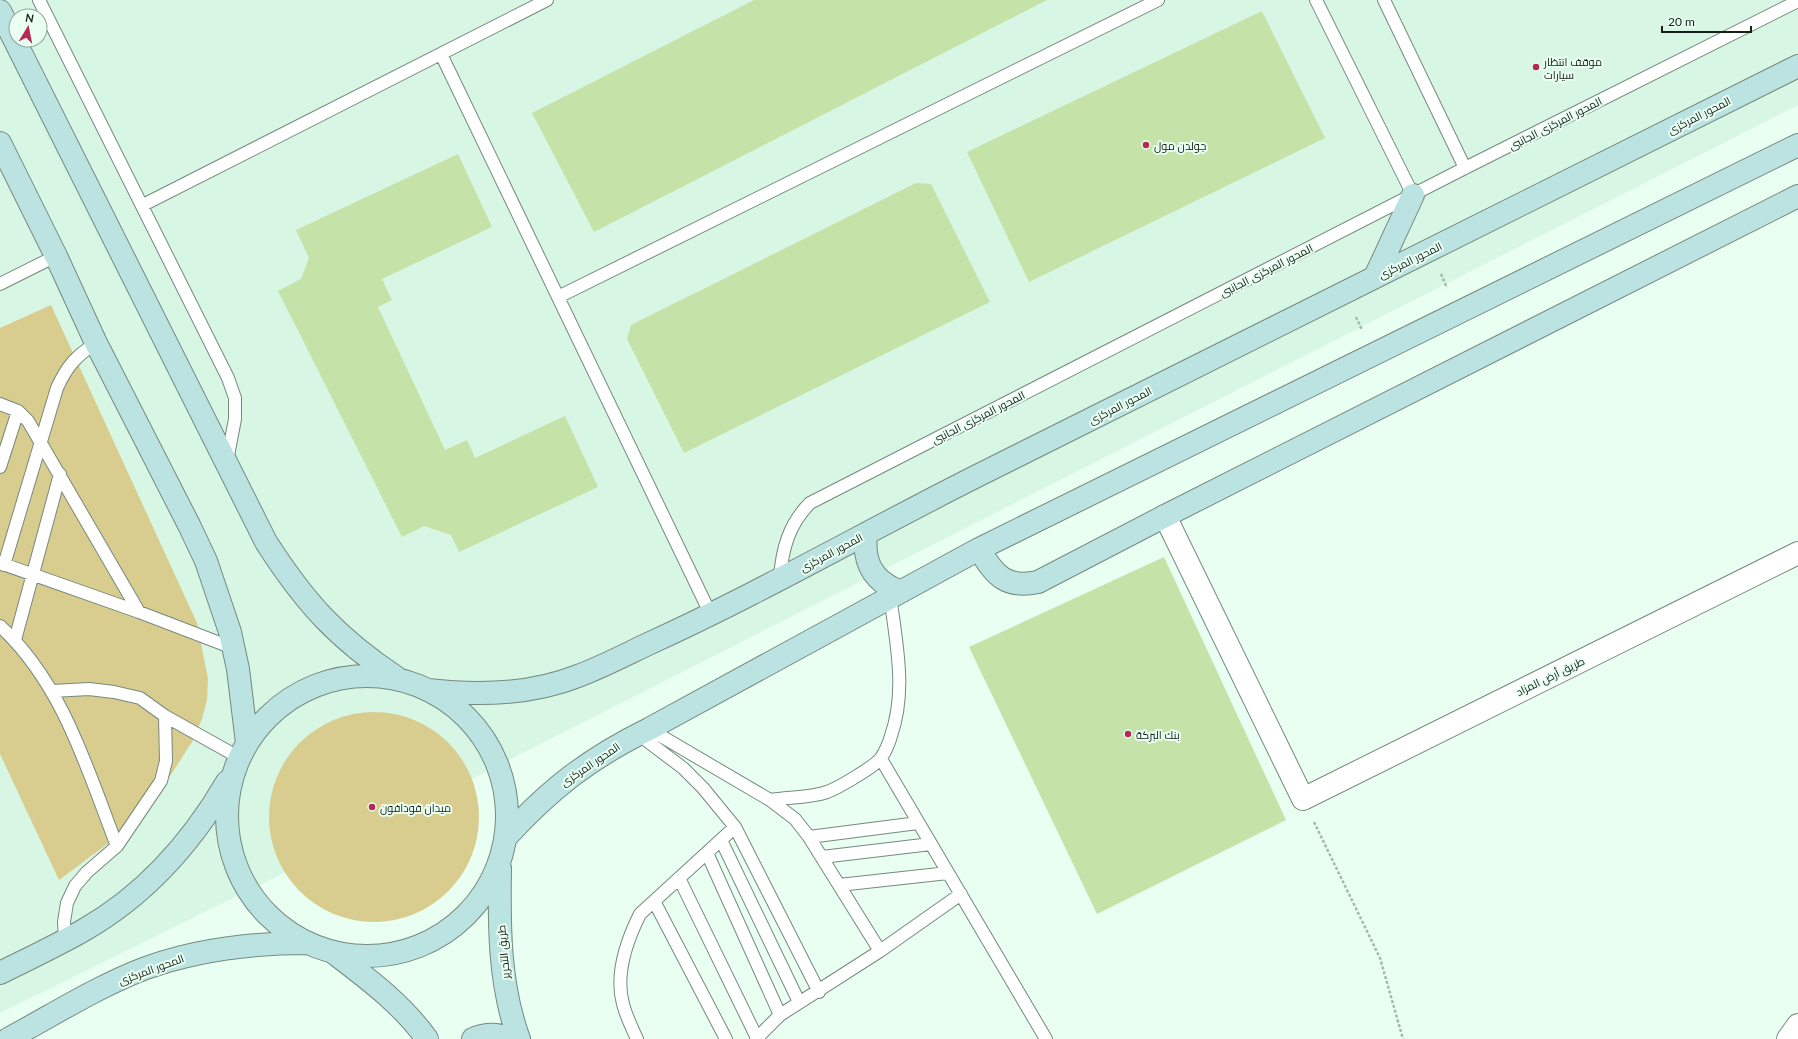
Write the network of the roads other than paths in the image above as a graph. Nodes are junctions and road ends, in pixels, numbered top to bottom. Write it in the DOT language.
graph roads {
  1 [pos="39,0"];
  2 [pos="547,0"];
  3 [pos="1158,0"];
  4 [pos="1316,0"];
  5 [pos="1384,0"];
  6 [pos="1798,1"];
  7 [pos="0,11"];
  8 [pos="441,54"];
  9 [pos="1798,66"];
  10 [pos="0,143"];
  11 [pos="1798,145"];
  12 [pos="1465,168"];
  13 [pos="1413,195"];
  14 [pos="1798,196"];
  15 [pos="143,205"];
  16 [pos="56,256"];
  17 [pos="1376,277"];
  18 [pos="0,284"];
  19 [pos="558,297"];
  20 [pos="96,343"];
  21 [pos="0,404"];
  22 [pos="18,411"];
  23 [pos="41,444"];
  24 [pos="227,461"];
  25 [pos="0,467"];
  26 [pos="60,474"];
  27 [pos="1165,516"];
  28 [pos="866,534"];
  29 [pos="979,549"];
  30 [pos="1798,553"];
  31 [pos="2,564"];
  32 [pos="31,574"];
  33 [pos="780,578"];
  34 [pos="894,593"];
  35 [pos="139,612"];
  36 [pos="711,615"];
  37 [pos="0,626"];
  38 [pos="15,640"];
  39 [pos="233,648"];
  40 [pos="400,680"];
  41 [pos="428,690"];
  42 [pos="52,691"];
  43 [pos="165,716"];
  44 [pos="643,731"];
  45 [pos="240,757"];
  46 [pos="881,759"];
  47 [pos="770,800"];
  48 [pos="918,822"];
  49 [pos="735,827"];
  50 [pos="507,836"];
  51 [pos="809,837"];
  52 [pos="721,840"];
  53 [pos="931,844"];
  54 [pos="117,846"];
  55 [pos="707,853"];
  56 [pos="822,857"];
  57 [pos="500,863"];
  58 [pos="948,873"];
  59 [pos="679,878"];
  60 [pos="839,885"];
  61 [pos="960,894"];
  62 [pos="654,901"];
  63 [pos="65,940"];
  64 [pos="308,943"];
  65 [pos="332,951"];
  66 [pos="880,951"];
  67 [pos="0,974"];
  68 [pos="818,992"];
  69 [pos="799,1002"];
  70 [pos="780,1015"];
  71 [pos="1798,1025"];
  72 [pos="756,1038"];
  73 [pos="8,1039"];
  74 [pos="427,1039"];
  75 [pos="473,1039"];
  76 [pos="508,1039"];
  77 [pos="519,1039"];
  78 [pos="637,1039"];
  79 [pos="726,1039"];
  80 [pos="1046,1039"];
  81 [pos="1788,1039"];
  1 -- 15 [label="lane"];
  2 -- 8 [label="lane"];
  3 -- 19 [label="lane"];
  4 -- 13 [label="lane"];
  5 -- 12 [label="lane"];
  6 -- 12 [label="lane, المحور المركزى الجانبى"];
  7 -- 24 [label="main road"];
  8 -- 15 [label="lane"];
  8 -- 19 [label="lane"];
  9 -- 17 [label="main road, المحور المركزى"];
  10 -- 16 [label="main road"];
  11 -- 29 [label="main road, المحور المركزى"];
  12 -- 13 [label="lane, المحور المركزى الجانبى"];
  13 -- 17 [label="main road"];
  13 -- 33 [label="lane, المحور المركزى الجانبى"];
  14 -- 27 [label="main road"];
  15 -- 24 [label="lane"];
  16 -- 18 [label="lane"];
  16 -- 20 [label="main road"];
  17 -- 28 [label="main road, المحور المركزى"];
  19 -- 36 [label="lane"];
  20 -- 23 [label="lane"];
  20 -- 39 [label="main road"];
  21 -- 22 [label="lane"];
  22 -- 23 [label="lane"];
  22 -- 25 [label="lane"];
  23 -- 26 [label="lane"];
  23 -- 31 [label="lane"];
  24 -- 40 [label="main road"];
  26 -- 32 [label="lane"];
  26 -- 35 [label="lane"];
  27 -- 29 [label="main road"];
  27 -- 30 [label="street, طريق أرض المزاد"];
  28 -- 33 [label="main road, المحور المركزى"];
  28 -- 34 [label="main road"];
  29 -- 34 [label="main road, المحور المركزى"];
  31 -- 32 [label="lane"];
  32 -- 35 [label="lane"];
  32 -- 38 [label="lane"];
  33 -- 36 [label="main road, المحور المركزى"];
  34 -- 44 [label="main road, المحور المركزى"];
  34 -- 46 [label="lane"];
  35 -- 39 [label="lane"];
  36 -- 41 [label="main road, المحور المركزى"];
  37 -- 38 [label="lane"];
  38 -- 42 [label="lane"];
  39 -- 45 [label="main road"];
  40 -- 41 [label="main road"];
  40 -- 45 [label="main road"];
  41 -- 50 [label="main road"];
  42 -- 43 [label="lane"];
  42 -- 54 [label="lane"];
  43 -- 45 [label="lane"];
  43 -- 54 [label="lane"];
  44 -- 47 [label="lane"];
  44 -- 49 [label="lane"];
  44 -- 50 [label="main road, المحور المركزى"];
  45 -- 63 [label="main road"];
  45 -- 64 [label="main road"];
  46 -- 47 [label="lane"];
  46 -- 48 [label="lane"];
  47 -- 51 [label="lane"];
  48 -- 51 [label="lane"];
  48 -- 53 [label="lane"];
  49 -- 52 [label="lane"];
  49 -- 68 [label="lane"];
  50 -- 57 [label="main road"];
  51 -- 56 [label="lane"];
  52 -- 55 [label="lane"];
  52 -- 69 [label="lane"];
  53 -- 56 [label="lane"];
  53 -- 58 [label="lane"];
  54 -- 63 [label="lane"];
  55 -- 59 [label="lane"];
  55 -- 70 [label="lane"];
  56 -- 60 [label="lane"];
  57 -- 65 [label="main road"];
  57 -- 77 [label="main road, طريق التحرير"];
  58 -- 60 [label="lane"];
  58 -- 61 [label="lane"];
  59 -- 62 [label="lane"];
  59 -- 72 [label="lane"];
  60 -- 66 [label="lane"];
  61 -- 66 [label="lane"];
  61 -- 80 [label="lane"];
  62 -- 78 [label="lane"];
  62 -- 79 [label="lane"];
  63 -- 67 [label="main road"];
  64 -- 65 [label="main road"];
  64 -- 73 [label="main road, المحور المركزى"];
  65 -- 74 [label="main road"];
  66 -- 68 [label="lane"];
  68 -- 69 [label="lane"];
  69 -- 70 [label="lane"];
  70 -- 72 [label="lane"];
  71 -- 81 [label="street"];
  75 -- 76 [label="main road"];
}
